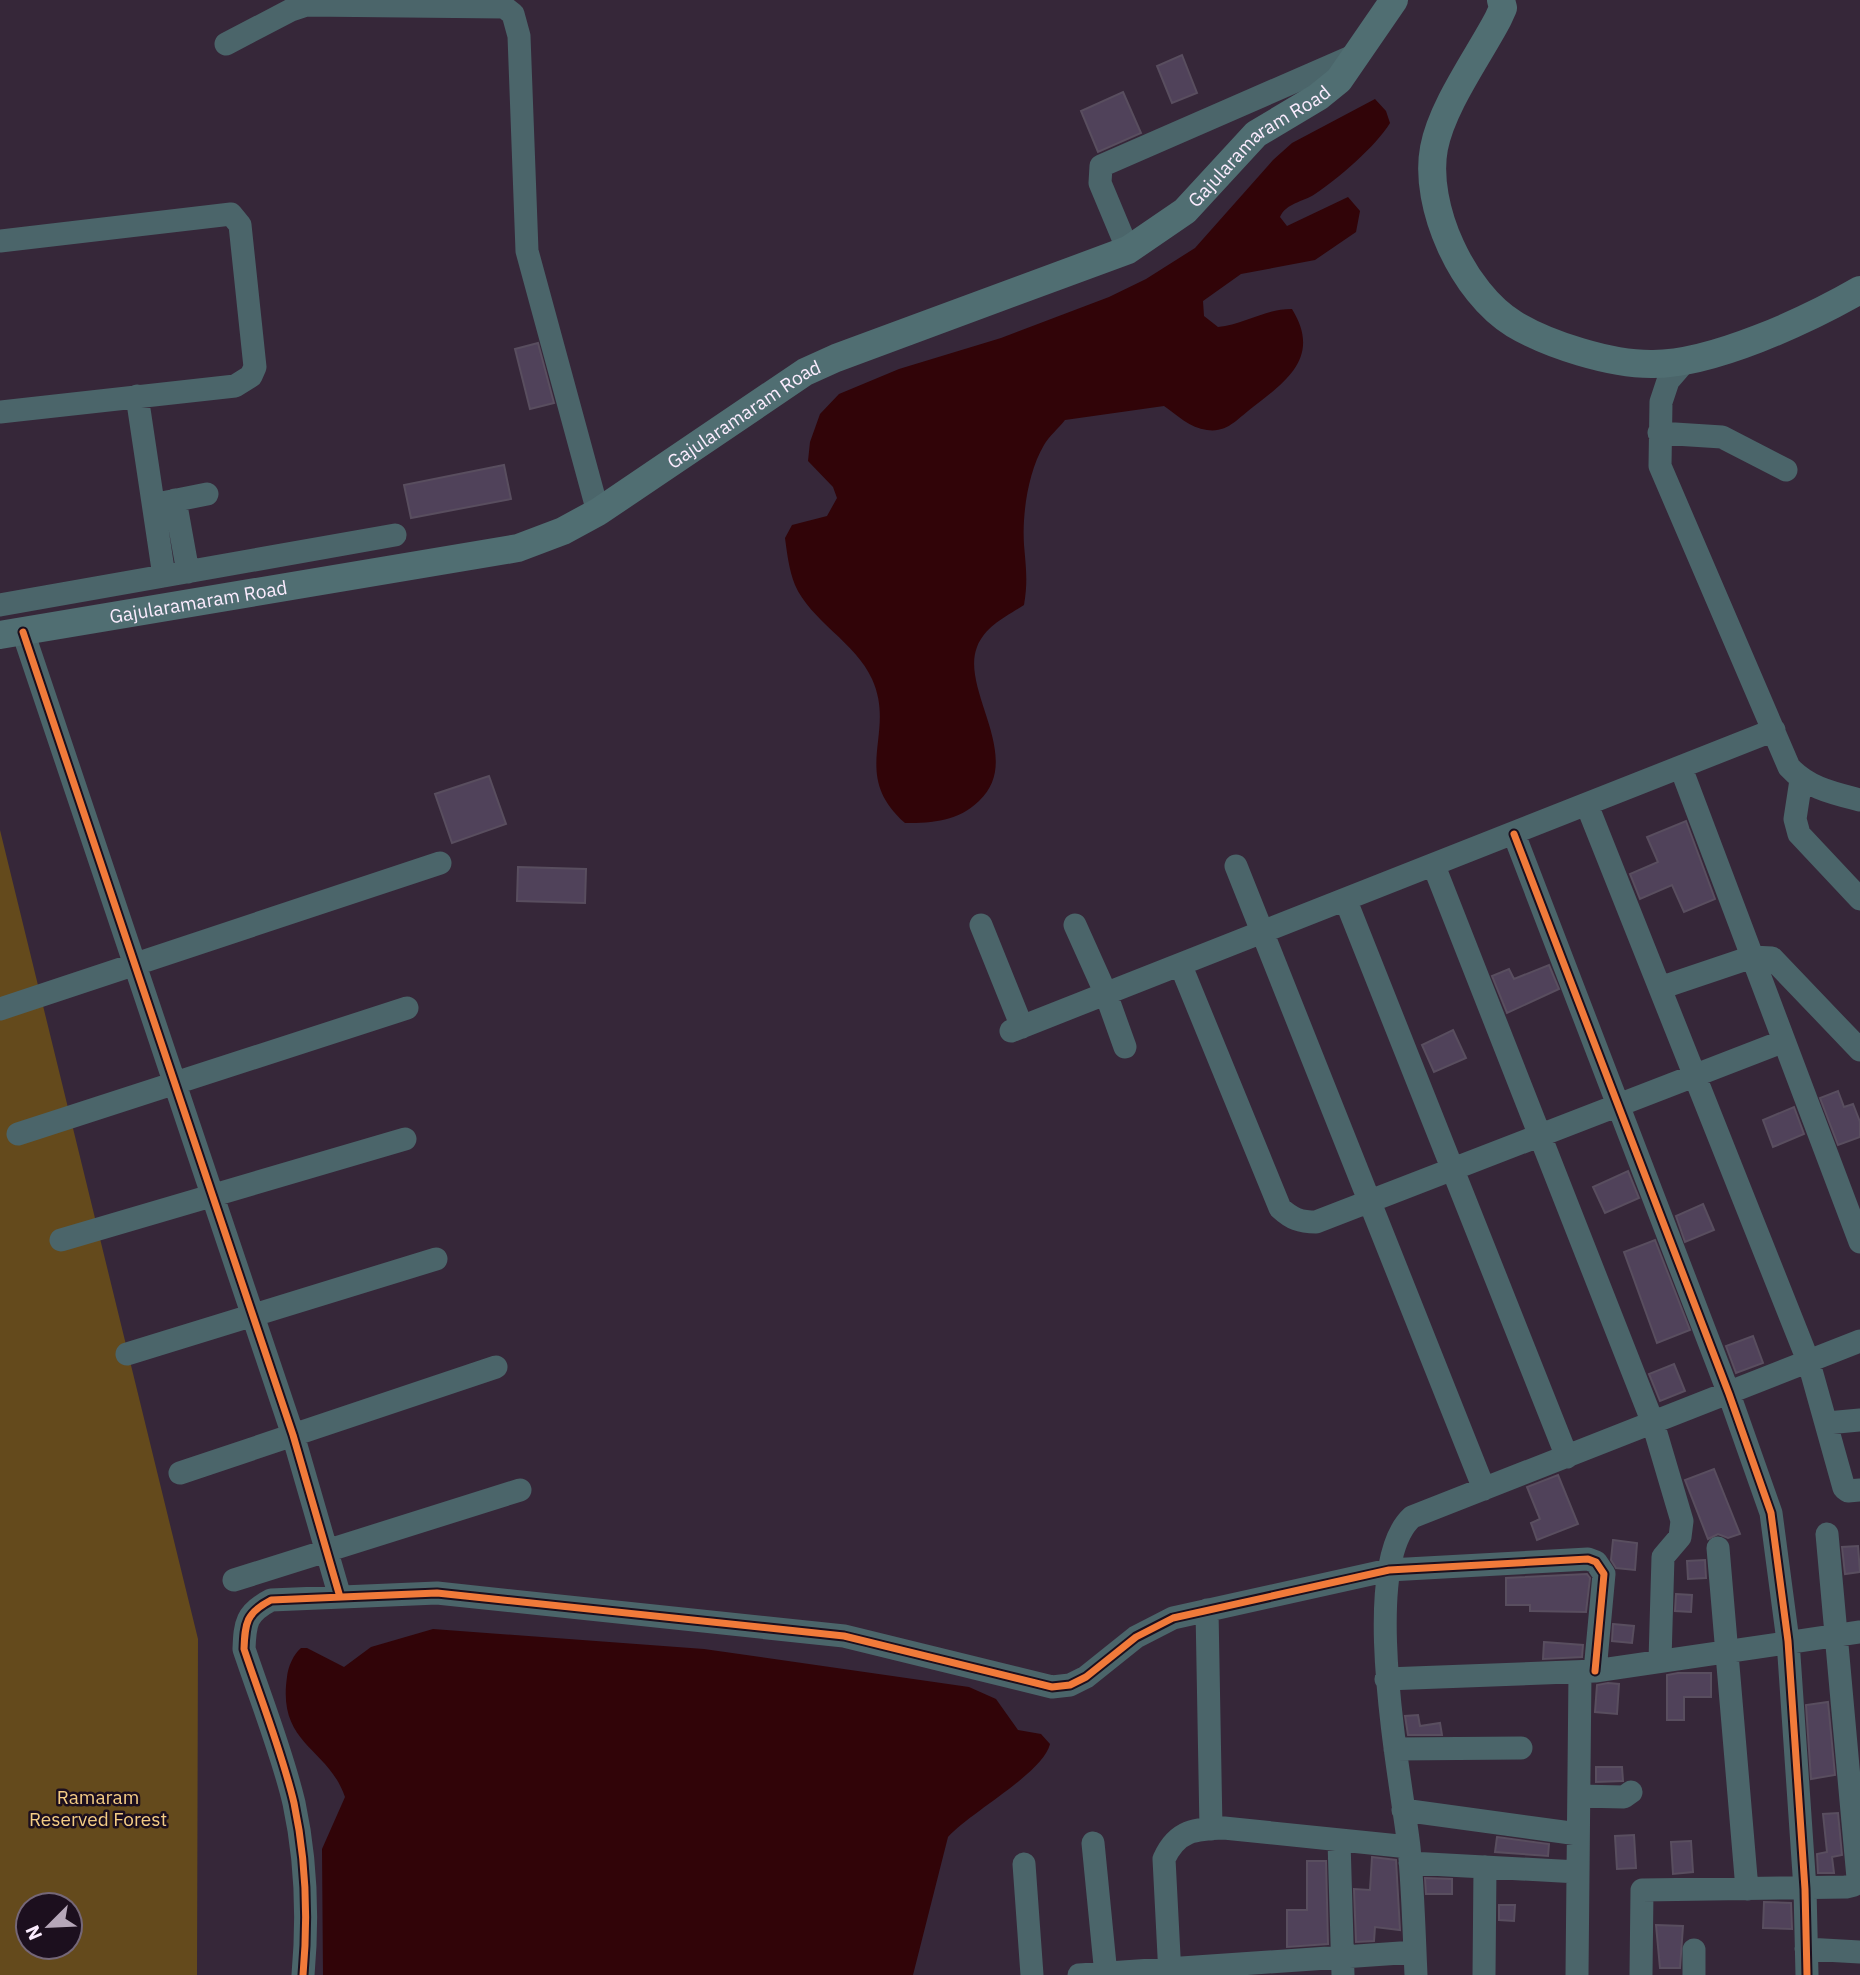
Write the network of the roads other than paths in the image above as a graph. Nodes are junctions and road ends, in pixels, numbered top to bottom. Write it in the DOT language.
graph roads {
  1 [pos="1394,0"];
  2 [pos="1501,0"];
  3 [pos="226,44"];
  4 [pos="1360,52"];
  5 [pos="0,241"];
  6 [pos="1128,250"];
  7 [pos="1860,290"];
  8 [pos="1688,359"];
  9 [pos="137,396"];
  10 [pos="0,412"];
  11 [pos="1659,433"];
  12 [pos="1786,470"];
  13 [pos="207,494"];
  14 [pos="175,500"];
  15 [pos="152,504"];
  16 [pos="598,512"];
  17 [pos="395,535"];
  18 [pos="175,574"];
  19 [pos="0,605"];
  20 [pos="179,605"];
  21 [pos="12,634"];
  22 [pos="1774,730"];
  23 [pos="1681,768"];
  24 [pos="1801,780"];
  25 [pos="1860,800"];
  26 [pos="1587,805"];
  27 [pos="1514,834"];
  28 [pos="440,863"];
  29 [pos="1236,866"];
  30 [pos="1434,866"];
  31 [pos="1860,899"];
  32 [pos="1346,901"];
  33 [pos="981,925"];
  34 [pos="1075,925"];
  35 [pos="1264,933"];
  36 [pos="1752,957"];
  37 [pos="135,965"];
  38 [pos="1181,966"];
  39 [pos="1660,988"];
  40 [pos="1106,994"];
  41 [pos="407,1008"];
  42 [pos="0,1009"];
  43 [pos="1784,1041"];
  44 [pos="1125,1047"];
  45 [pos="1860,1050"];
  46 [pos="1695,1076"];
  47 [pos="174,1083"];
  48 [pos="1619,1106"];
  49 [pos="18,1134"];
  50 [pos="1540,1136"];
  51 [pos="405,1139"];
  52 [pos="1453,1170"];
  53 [pos="212,1195"];
  54 [pos="1370,1202"];
  55 [pos="61,1240"];
  56 [pos="1860,1242"];
  57 [pos="436,1259"];
  58 [pos="253,1315"];
  59 [pos="1860,1341"];
  60 [pos="127,1354"];
  61 [pos="1810,1363"];
  62 [pos="496,1367"];
  63 [pos="1729,1394"];
  64 [pos="1860,1420"];
  65 [pos="1653,1423"];
  66 [pos="1827,1423"];
  67 [pos="293,1435"];
  68 [pos="1567,1457"];
  69 [pos="180,1473"];
  70 [pos="1483,1489"];
  71 [pos="520,1490"];
  72 [pos="1860,1490"];
  73 [pos="1827,1534"];
  74 [pos="1718,1548"];
  75 [pos="327,1552"];
  76 [pos="1389,1570"];
  77 [pos="234,1580"];
  78 [pos="340,1597"];
  79 [pos="1207,1610"];
  80 [pos="1860,1632"];
  81 [pos="1837,1635"];
  82 [pos="1788,1641"];
  83 [pos="1727,1651"];
  84 [pos="1660,1660"];
  85 [pos="1588,1672"];
  86 [pos="1386,1679"];
  87 [pos="1851,1703"];
  88 [pos="1521,1748"];
  89 [pos="1395,1749"];
  90 [pos="1854,1760"];
  91 [pos="1631,1792"];
  92 [pos="1579,1796"];
  93 [pos="1403,1810"];
  94 [pos="1856,1816"];
  95 [pos="1211,1829"];
  96 [pos="1578,1834"];
  97 [pos="1339,1841"];
  98 [pos="1093,1843"];
  99 [pos="1409,1855"];
  100 [pos="1024,1864"];
  101 [pos="1485,1867"];
  102 [pos="1578,1872"];
  103 [pos="1748,1889"];
  104 [pos="1805,1889"];
  105 [pos="1806,1949"];
  106 [pos="1694,1950"];
  107 [pos="1860,1952"];
  108 [pos="1416,1964"];
  109 [pos="1342,1966"];
  110 [pos="1286,1968"];
  111 [pos="1230,1969"];
  112 [pos="1170,1972"];
  113 [pos="1106,1974"];
  114 [pos="303,1975"];
  115 [pos="1032,1975"];
  116 [pos="1079,1975"];
  117 [pos="1484,1975"];
  118 [pos="1577,1975"];
  119 [pos="1641,1975"];
  120 [pos="1694,1975"];
  121 [pos="1807,1975"];
  1 -- 4 [label="main road, Gajularamaram Road"];
  2 -- 8 [label="main road"];
  3 -- 16 [label="street"];
  4 -- 6 [label="main road, Gajularamaram Road"];
  4 -- 6 [label="street"];
  5 -- 9 [label="street"];
  6 -- 16 [label="main road, Gajularamaram Road"];
  7 -- 8 [label="main road"];
  8 -- 11 [label="street"];
  9 -- 10 [label="street"];
  9 -- 15 [label="street"];
  11 -- 12 [label="street"];
  11 -- 22 [label="street"];
  13 -- 14 [label="street"];
  14 -- 15 [label="street"];
  14 -- 18 [label="street"];
  15 -- 18 [label="street"];
  16 -- 20 [label="main road, Gajularamaram Road"];
  17 -- 18 [label="street"];
  18 -- 19 [label="street"];
  18 -- 20 [label="street"];
  20 -- 21 [label="main road, Gajularamaram Road"];
  21 -- 37 [label="street"];
  22 -- 23 [label="street"];
  22 -- 24 [label="street"];
  23 -- 26 [label="street"];
  23 -- 36 [label="street"];
  24 -- 25 [label="street"];
  24 -- 31 [label="street"];
  26 -- 27 [label="street"];
  26 -- 39 [label="street"];
  27 -- 30 [label="street"];
  27 -- 48 [label="street"];
  28 -- 37 [label="street"];
  29 -- 35 [label="street"];
  30 -- 32 [label="street"];
  30 -- 50 [label="street"];
  32 -- 35 [label="street"];
  32 -- 52 [label="street"];
  33 -- 40 [label="street"];
  34 -- 40 [label="street"];
  35 -- 38 [label="street"];
  35 -- 54 [label="street"];
  36 -- 39 [label="street"];
  36 -- 43 [label="street"];
  36 -- 45 [label="street"];
  37 -- 42 [label="street"];
  37 -- 47 [label="street"];
  38 -- 40 [label="street"];
  38 -- 54 [label="street"];
  39 -- 46 [label="street"];
  40 -- 44 [label="street"];
  41 -- 47 [label="street"];
  43 -- 46 [label="street"];
  43 -- 56 [label="street"];
  46 -- 48 [label="street"];
  46 -- 61 [label="street"];
  47 -- 49 [label="street"];
  47 -- 53 [label="street"];
  48 -- 50 [label="street"];
  48 -- 63 [label="street"];
  50 -- 52 [label="street"];
  50 -- 65 [label="street"];
  51 -- 53 [label="street"];
  52 -- 54 [label="street"];
  52 -- 68 [label="street"];
  53 -- 55 [label="street"];
  53 -- 58 [label="street"];
  54 -- 70 [label="street"];
  57 -- 58 [label="street"];
  58 -- 60 [label="street"];
  58 -- 67 [label="street"];
  59 -- 61 [label="street"];
  61 -- 63 [label="street"];
  61 -- 66 [label="street"];
  62 -- 67 [label="street"];
  63 -- 65 [label="street"];
  63 -- 82 [label="street"];
  64 -- 66 [label="street"];
  65 -- 68 [label="street"];
  65 -- 84 [label="street"];
  66 -- 72 [label="street"];
  67 -- 69 [label="street"];
  67 -- 75 [label="street"];
  68 -- 70 [label="street"];
  70 -- 76 [label="street"];
  71 -- 75 [label="street"];
  73 -- 81 [label="street"];
  74 -- 83 [label="street"];
  75 -- 77 [label="street"];
  75 -- 78 [label="street"];
  76 -- 79 [label="street"];
  76 -- 85 [label="street"];
  76 -- 86 [label="street"];
  78 -- 79 [label="street"];
  78 -- 114 [label="street"];
  79 -- 95 [label="street"];
  80 -- 81 [label="street"];
  81 -- 82 [label="street"];
  81 -- 87 [label="street"];
  82 -- 83 [label="street"];
  82 -- 104 [label="street"];
  83 -- 84 [label="street"];
  83 -- 103 [label="street"];
  84 -- 85 [label="street"];
  85 -- 86 [label="street"];
  85 -- 92 [label="street"];
  86 -- 89 [label="street"];
  87 -- 90 [label="street"];
  88 -- 89 [label="street"];
  89 -- 93 [label="street"];
  90 -- 94 [label="street"];
  91 -- 92 [label="street"];
  92 -- 96 [label="street"];
  93 -- 96 [label="street"];
  93 -- 99 [label="street"];
  94 -- 104 [label="street"];
  95 -- 97 [label="street"];
  95 -- 112 [label="street"];
  96 -- 102 [label="street"];
  97 -- 99 [label="street"];
  97 -- 109 [label="street"];
  98 -- 113 [label="street"];
  99 -- 101 [label="street"];
  99 -- 108 [label="street"];
  100 -- 115 [label="street"];
  101 -- 102 [label="street"];
  101 -- 117 [label="street"];
  102 -- 118 [label="street"];
  103 -- 104 [label="street"];
  103 -- 119 [label="street"];
  104 -- 105 [label="street"];
  105 -- 107 [label="street"];
  105 -- 121 [label="street"];
  106 -- 120 [label="street"];
  108 -- 109 [label="street"];
  109 -- 110 [label="street"];
  110 -- 111 [label="street"];
  111 -- 112 [label="street"];
  112 -- 113 [label="street"];
  113 -- 116 [label="street"];
}
